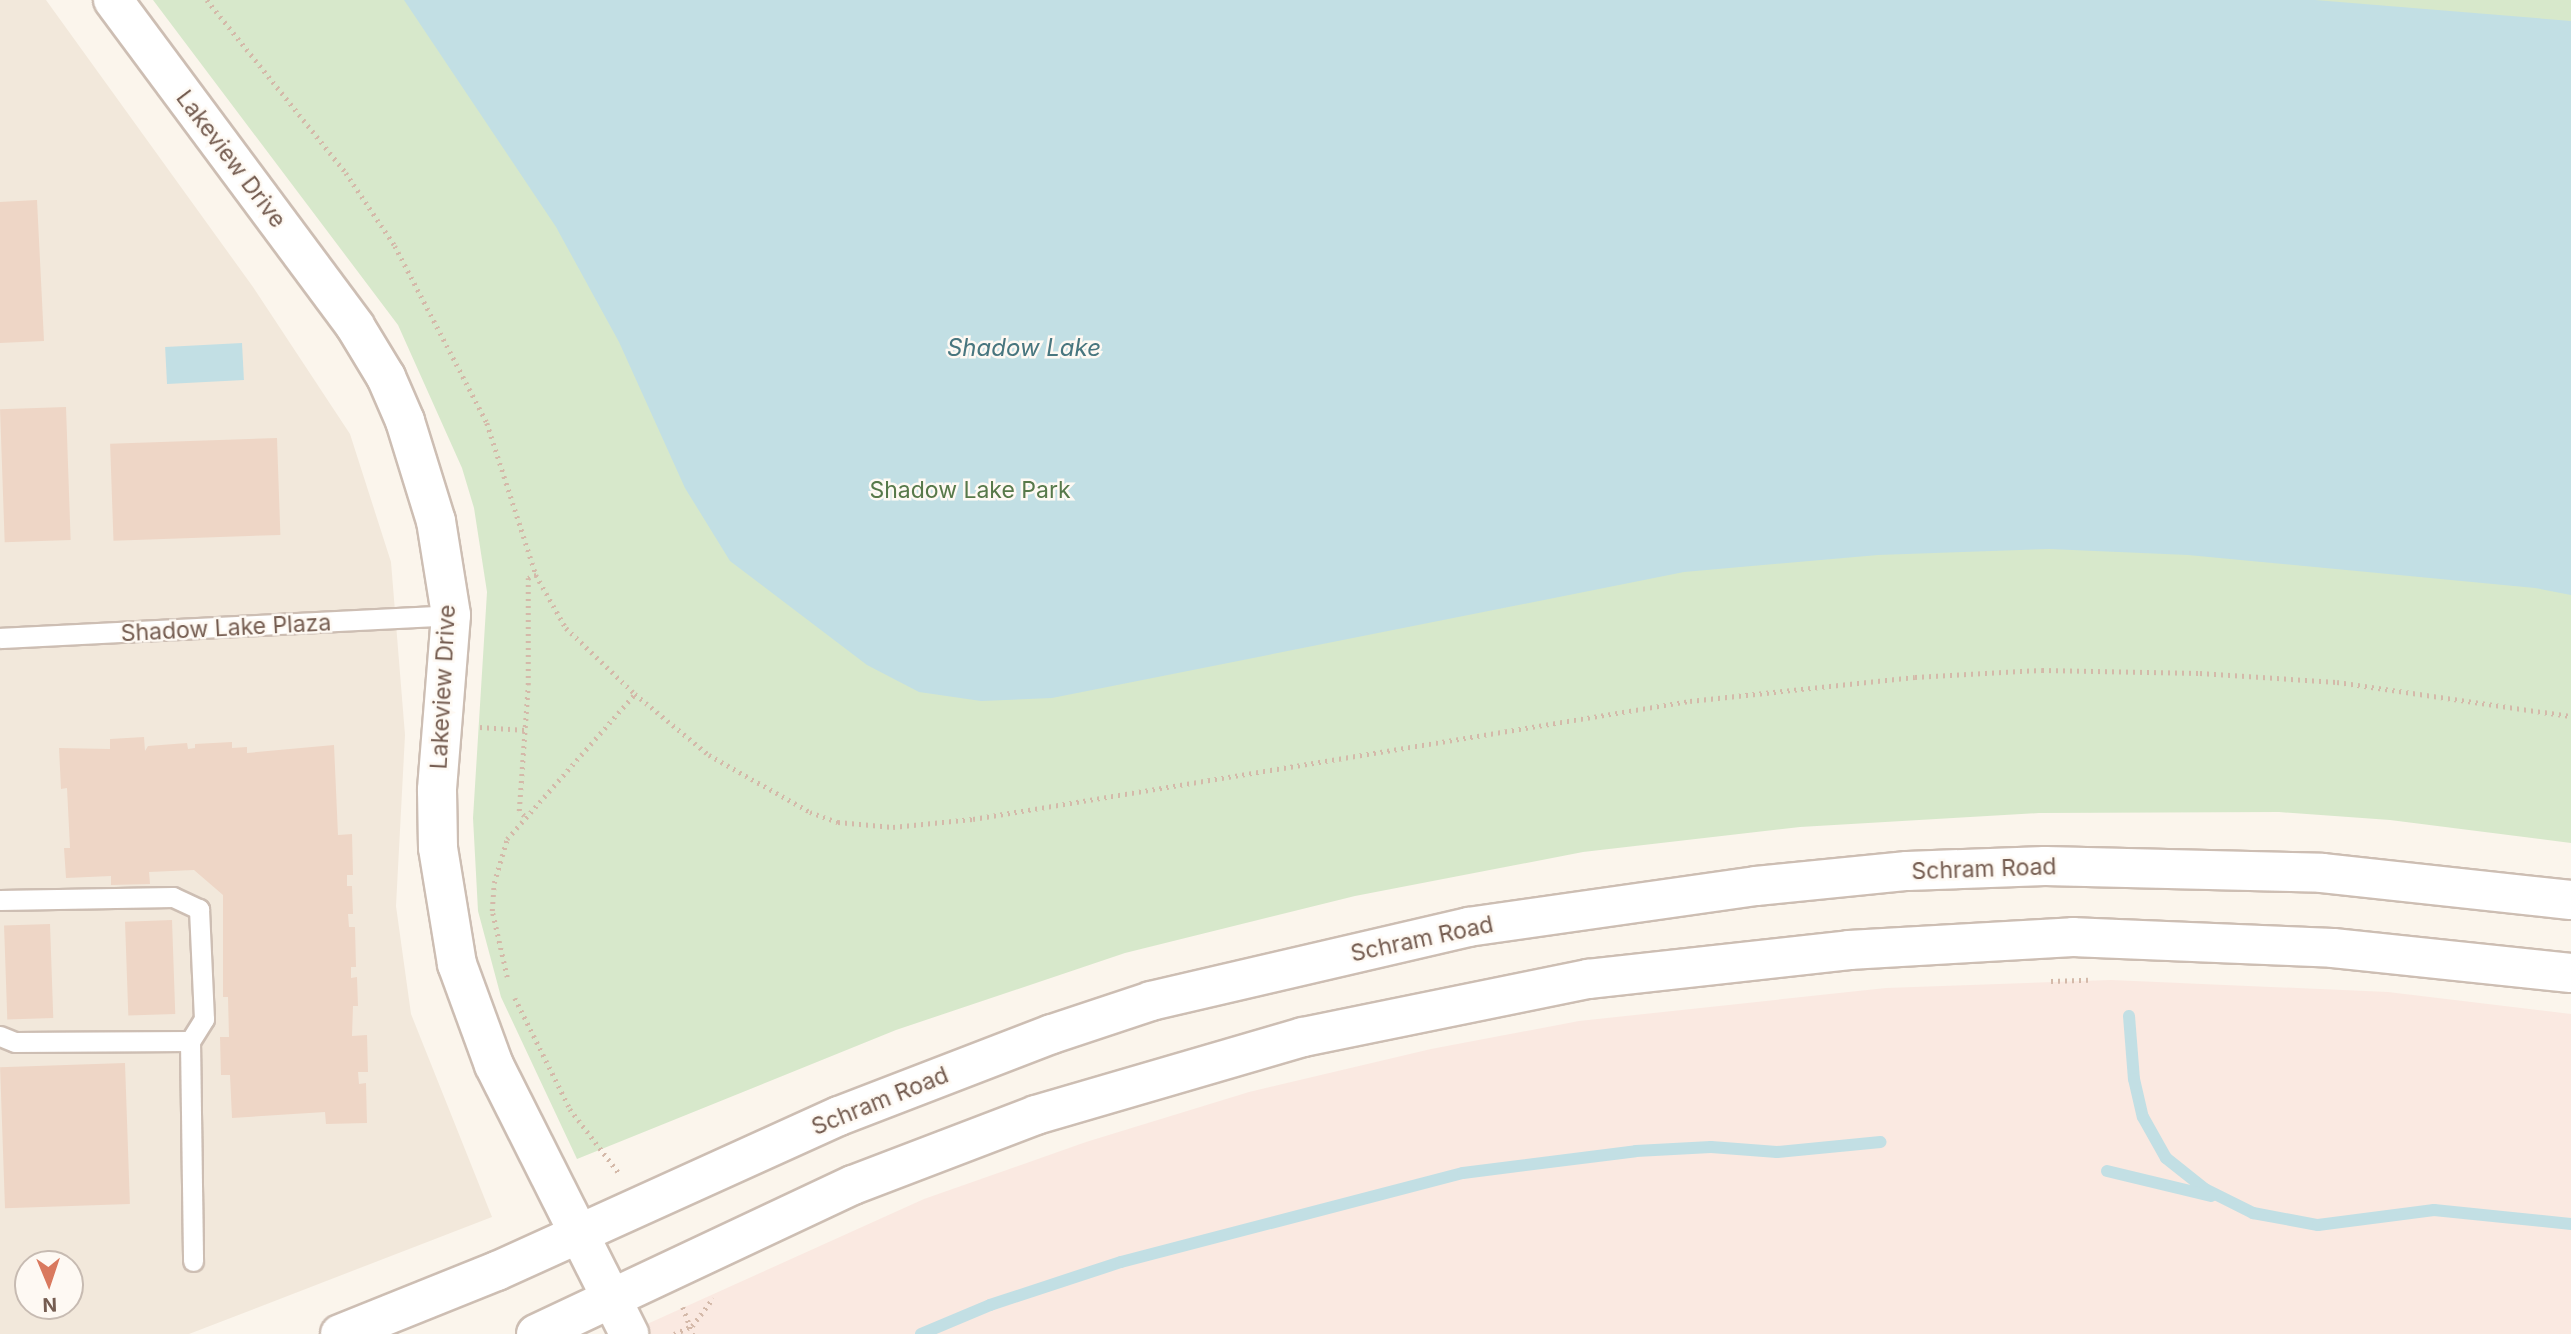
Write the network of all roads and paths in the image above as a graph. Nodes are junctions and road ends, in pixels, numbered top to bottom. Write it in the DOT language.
graph roads {
  1 [pos="113,0"];
  2 [pos="207,0"];
  3 [pos="536,575"];
  4 [pos="451,615"];
  5 [pos="0,638"];
  6 [pos="635,694"];
  7 [pos="2571,716"];
  8 [pos="524,816"];
  9 [pos="0,900"];
  10 [pos="2571,900"];
  11 [pos="2571,973"];
  12 [pos="2098,980"];
  13 [pos="2037,981"];
  14 [pos="0,1036"];
  15 [pos="190,1041"];
  16 [pos="623,1178"];
  17 [pos="579,1234"];
  18 [pos="193,1261"];
  19 [pos="719,1293"];
  20 [pos="612,1297"];
  21 [pos="692,1326"];
  22 [pos="340,1334"];
  23 [pos="536,1334"];
  24 [pos="629,1334"];
  25 [pos="674,1334"];
  26 [pos="693,1334"];
  1 -- 4 [label="main road, Lakeview Drive"];
  2 -- 3 [label="path"];
  3 -- 6 [label="path"];
  3 -- 8 [label="path"];
  4 -- 5 [label="lane, Shadow Lake Plaza"];
  4 -- 17 [label="main road, Lakeview Drive"];
  6 -- 7 [label="path"];
  6 -- 8 [label="path"];
  8 -- 16 [label="path"];
  9 -- 15 [label="lane"];
  10 -- 17 [label="main road, Schram Road"];
  11 -- 20 [label="main road"];
  12 -- 13 [label="path"];
  14 -- 15 [label="lane"];
  15 -- 18 [label="lane"];
  17 -- 20 [label="main road, Lakeview Drive"];
  17 -- 22 [label="main road, Schram Road"];
  19 -- 21 [label="path"];
  20 -- 23 [label="main road"];
  20 -- 24 [label="main road, Lakeview Drive"];
  21 -- 25 [label="path"];
  21 -- 26 [label="path"];
}
